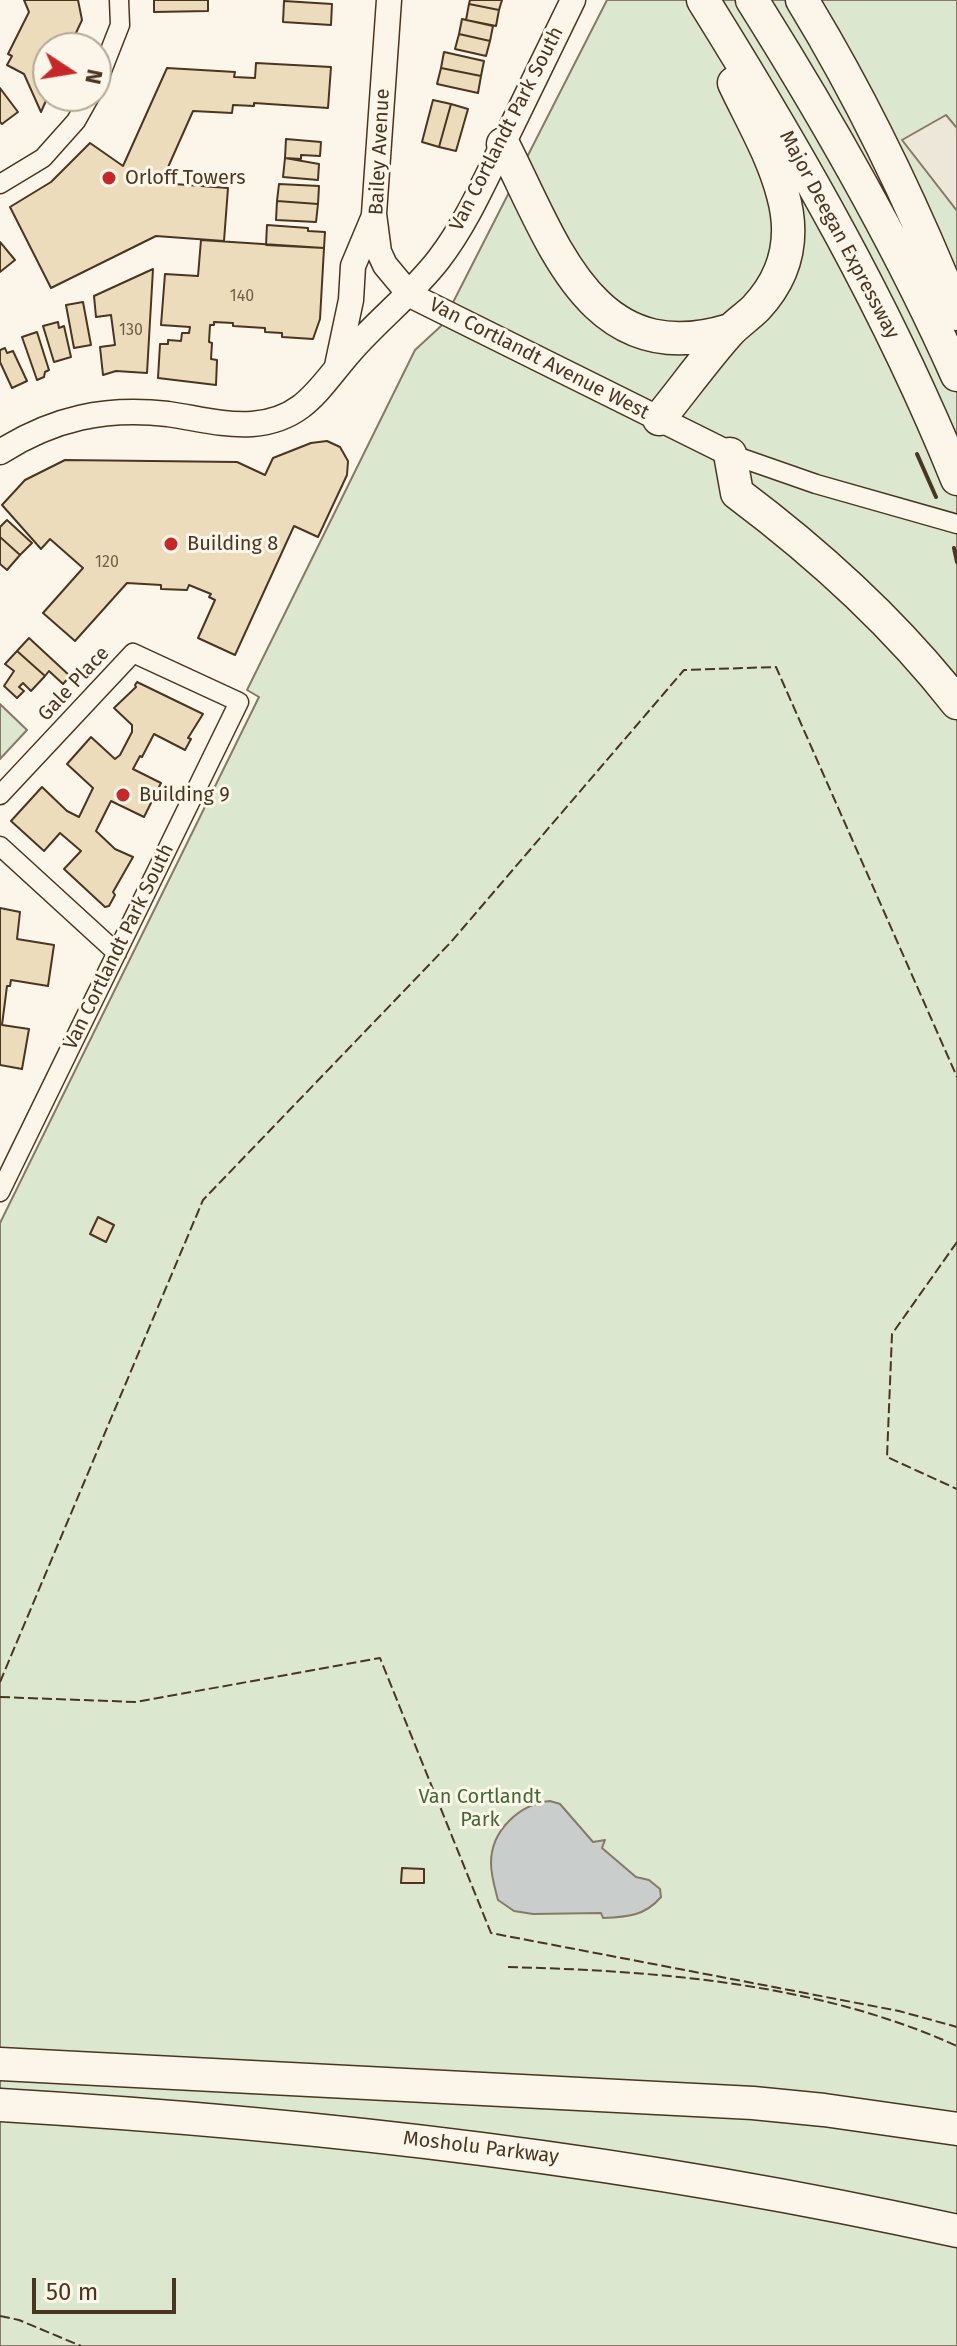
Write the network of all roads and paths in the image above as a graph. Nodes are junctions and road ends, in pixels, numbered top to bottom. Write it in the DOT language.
graph roads {
  1 [pos="119,0"];
  2 [pos="389,0"];
  3 [pos="573,0"];
  4 [pos="695,0"];
  5 [pos="703,0"];
  6 [pos="752,0"];
  7 [pos="802,0"];
  8 [pos="112,45"];
  9 [pos="81,112"];
  10 [pos="503,144"];
  11 [pos="0,184"];
  12 [pos="374,214"];
  13 [pos="410,295"];
  14 [pos="957,314"];
  15 [pos="730,330"];
  16 [pos="335,371"];
  17 [pos="957,375"];
  18 [pos="659,419"];
  19 [pos="0,452"];
  20 [pos="730,454"];
  21 [pos="957,479"];
  22 [pos="957,524"];
  23 [pos="239,702"];
  24 [pos="957,703"];
  25 [pos="0,795"];
  26 [pos="0,846"];
  27 [pos="117,953"];
  28 [pos="6,1161"];
  29 [pos="0,1192"];
  30 [pos="0,2064"];
  31 [pos="0,2105"];
  32 [pos="957,2129"];
  33 [pos="957,2231"];
  1 -- 8 [label="street"];
  2 -- 12 [label="main road, Bailey Avenue"];
  3 -- 10 [label="main road, Van Cortlandt Park South"];
  4 -- 15 [label="highway"];
  5 -- 21 [label="highway, Major Deegan Expressway"];
  6 -- 17 [label="highway, Major Deegan Expressway"];
  7 -- 14 [label="highway"];
  9 -- 11 [label="street"];
  10 -- 13 [label="main road, Van Cortlandt Park South"];
  10 -- 15 [label="highway"];
  12 -- 13 [label="main road, Bailey Avenue"];
  12 -- 16 [label="main road"];
  13 -- 16 [label="main road, Van Cortlandt Avenue West"];
  13 -- 18 [label="main road, Van Cortlandt Avenue West"];
  15 -- 18 [label="highway"];
  16 -- 19 [label="main road, Van Cortlandt Avenue West"];
  18 -- 20 [label="main road, Van Cortlandt Avenue West"];
  20 -- 22 [label="street"];
  20 -- 24 [label="highway"];
  23 -- 25 [label="street, Gale Place"];
  23 -- 27 [label="street, Van Cortlandt Park South"];
  26 -- 27 [label="street"];
  27 -- 28 [label="street, Van Cortlandt Park South"];
  28 -- 29 [label="street, Van Cortlandt Park South"];
  30 -- 32 [label="highway"];
  31 -- 33 [label="highway, Mosholu Parkway"];
}
